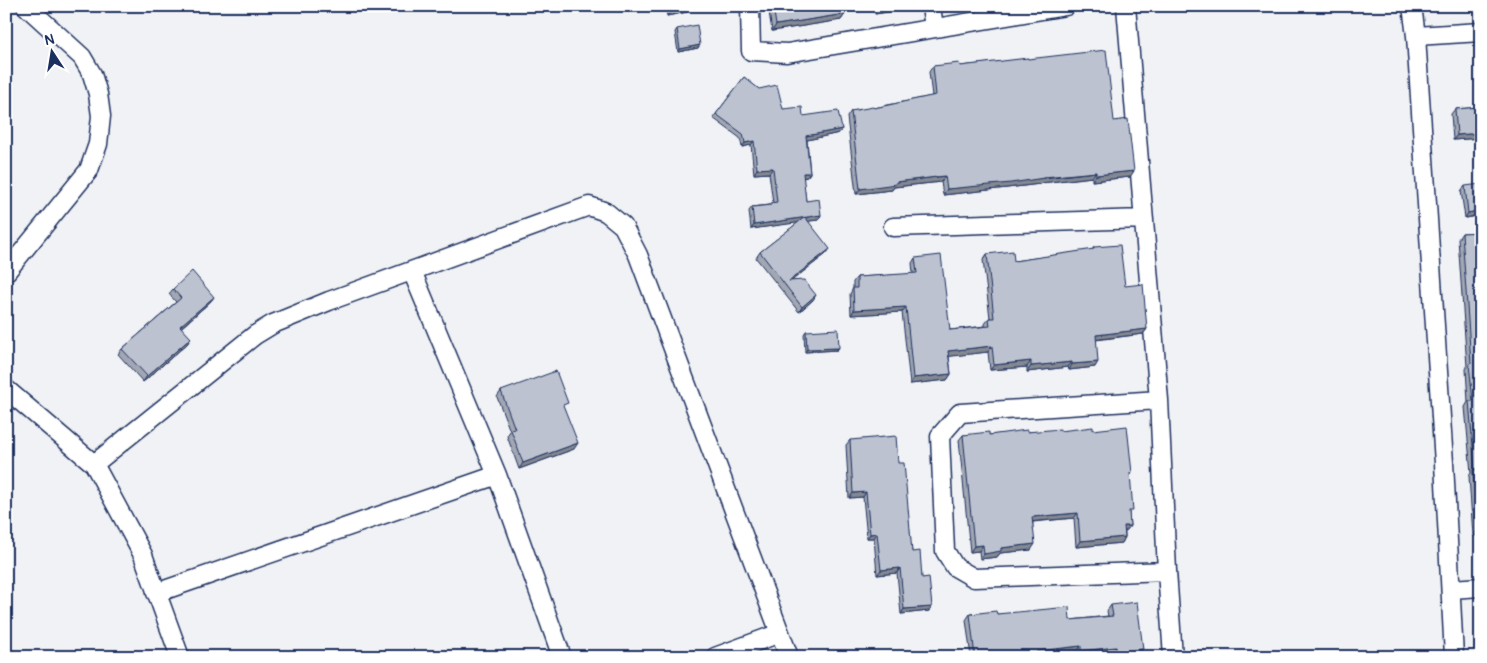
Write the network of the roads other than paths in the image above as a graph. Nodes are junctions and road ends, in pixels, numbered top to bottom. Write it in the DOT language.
graph roads {
  1 [pos="26,6"];
  2 [pos="750,6"];
  3 [pos="931,6"];
  4 [pos="1066,6"];
  5 [pos="1126,6"];
  6 [pos="1412,6"];
  7 [pos="934,28"];
  8 [pos="1481,32"];
  9 [pos="1416,36"];
  10 [pos="1144,219"];
  11 [pos="893,227"];
  12 [pos="412,271"];
  13 [pos="6,272"];
  14 [pos="6,389"];
  15 [pos="1159,400"];
  16 [pos="94,464"];
  17 [pos="498,475"];
  18 [pos="1167,571"];
  19 [pos="1481,587"];
  20 [pos="1451,589"];
  21 [pos="156,594"];
  22 [pos="780,633"];
  23 [pos="180,657"];
  24 [pos="562,657"];
  25 [pos="715,657"];
  26 [pos="788,657"];
  27 [pos="1173,657"];
  28 [pos="1454,657"];
  1 -- 13 [label="street"];
  2 -- 7 [label="street"];
  3 -- 7 [label="street"];
  4 -- 7 [label="street"];
  5 -- 10 [label="street"];
  6 -- 9 [label="street"];
  8 -- 9 [label="street"];
  9 -- 20 [label="street"];
  10 -- 11 [label="street"];
  10 -- 15 [label="street"];
  12 -- 16 [label="street"];
  12 -- 17 [label="street"];
  12 -- 22 [label="street"];
  14 -- 16 [label="street"];
  15 -- 18 [label="street"];
  15 -- 18 [label="street"];
  16 -- 21 [label="street"];
  17 -- 21 [label="street"];
  17 -- 24 [label="street"];
  18 -- 27 [label="street"];
  19 -- 20 [label="street"];
  20 -- 28 [label="street"];
  21 -- 23 [label="street"];
  22 -- 25 [label="street"];
  22 -- 26 [label="street"];
}
